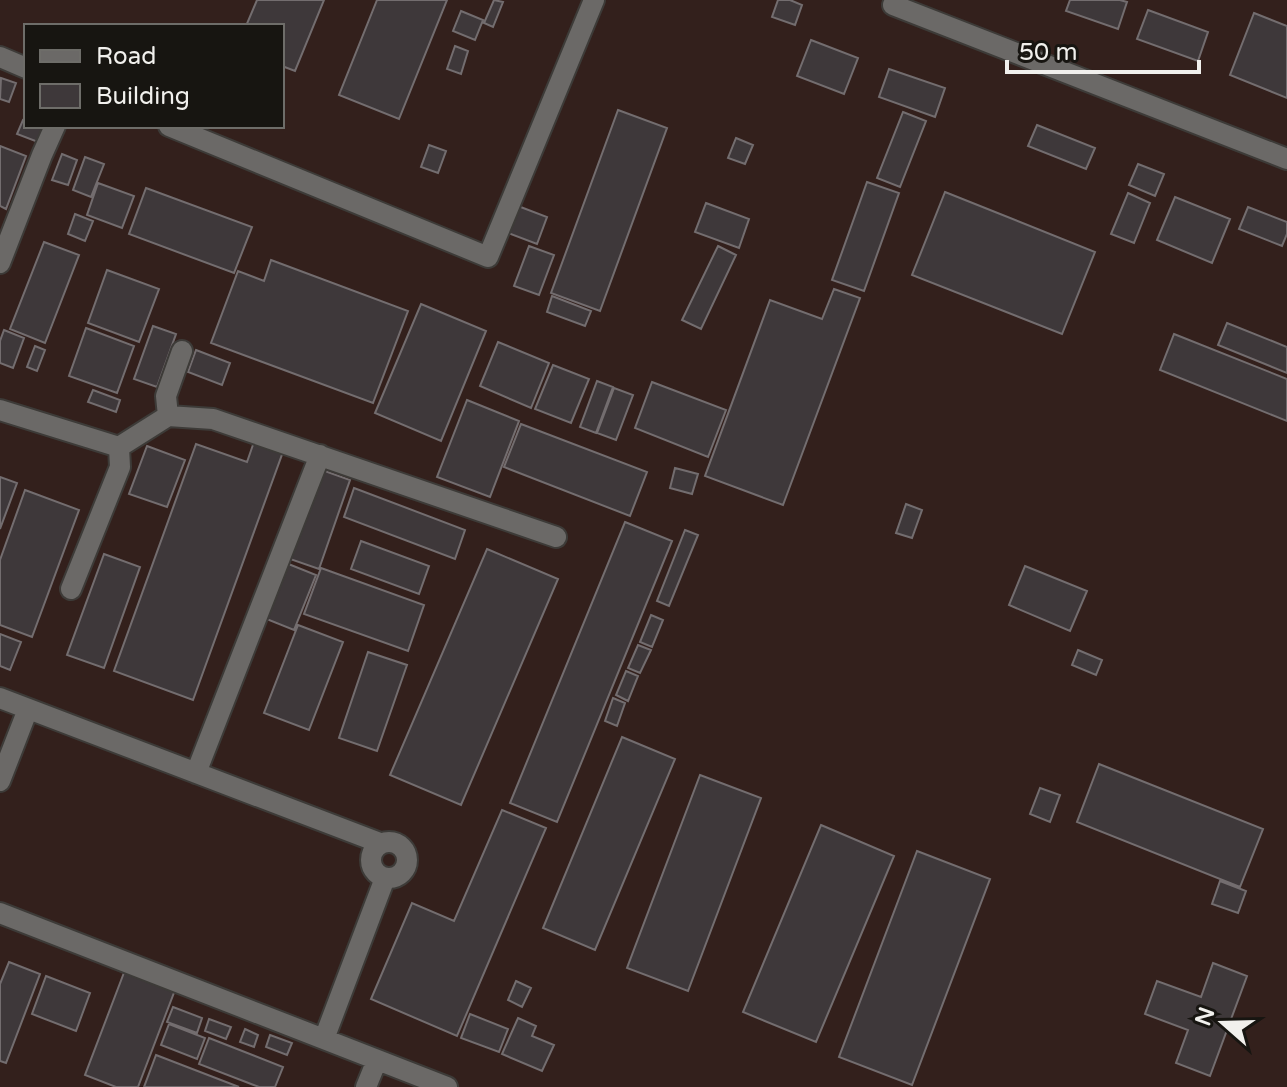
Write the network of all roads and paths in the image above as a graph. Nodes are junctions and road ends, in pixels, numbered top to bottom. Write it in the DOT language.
graph roads {
  1 [pos="594,0"];
  2 [pos="893,5"];
  3 [pos="0,57"];
  4 [pos="24,67"];
  5 [pos="54,128"];
  6 [pos="174,128"];
  7 [pos="1287,159"];
  8 [pos="0,263"];
  9 [pos="182,351"];
  10 [pos="0,410"];
  11 [pos="168,416"];
  12 [pos="119,447"];
  13 [pos="320,455"];
  14 [pos="556,537"];
  15 [pos="71,589"];
  16 [pos="0,698"];
  17 [pos="28,709"];
  18 [pos="196,773"];
  19 [pos="0,781"];
  20 [pos="0,913"];
  21 [pos="324,1039"];
  22 [pos="377,1060"];
  23 [pos="366,1087"];
  24 [pos="447,1087"];
  1 -- 6 [label="lane"];
  2 -- 7 [label="lane"];
  3 -- 4 [label="lane"];
  5 -- 8 [label="lane"];
  9 -- 11 [label="lane"];
  10 -- 12 [label="lane"];
  11 -- 12 [label="lane"];
  11 -- 13 [label="lane"];
  12 -- 15 [label="lane"];
  13 -- 14 [label="lane"];
  13 -- 18 [label="lane"];
  16 -- 17 [label="lane"];
  17 -- 18 [label="lane"];
  17 -- 19 [label="lane"];
  18 -- 21 [label="lane"];
  20 -- 21 [label="lane"];
  21 -- 22 [label="lane"];
  22 -- 23 [label="lane"];
  22 -- 24 [label="lane"];
}
